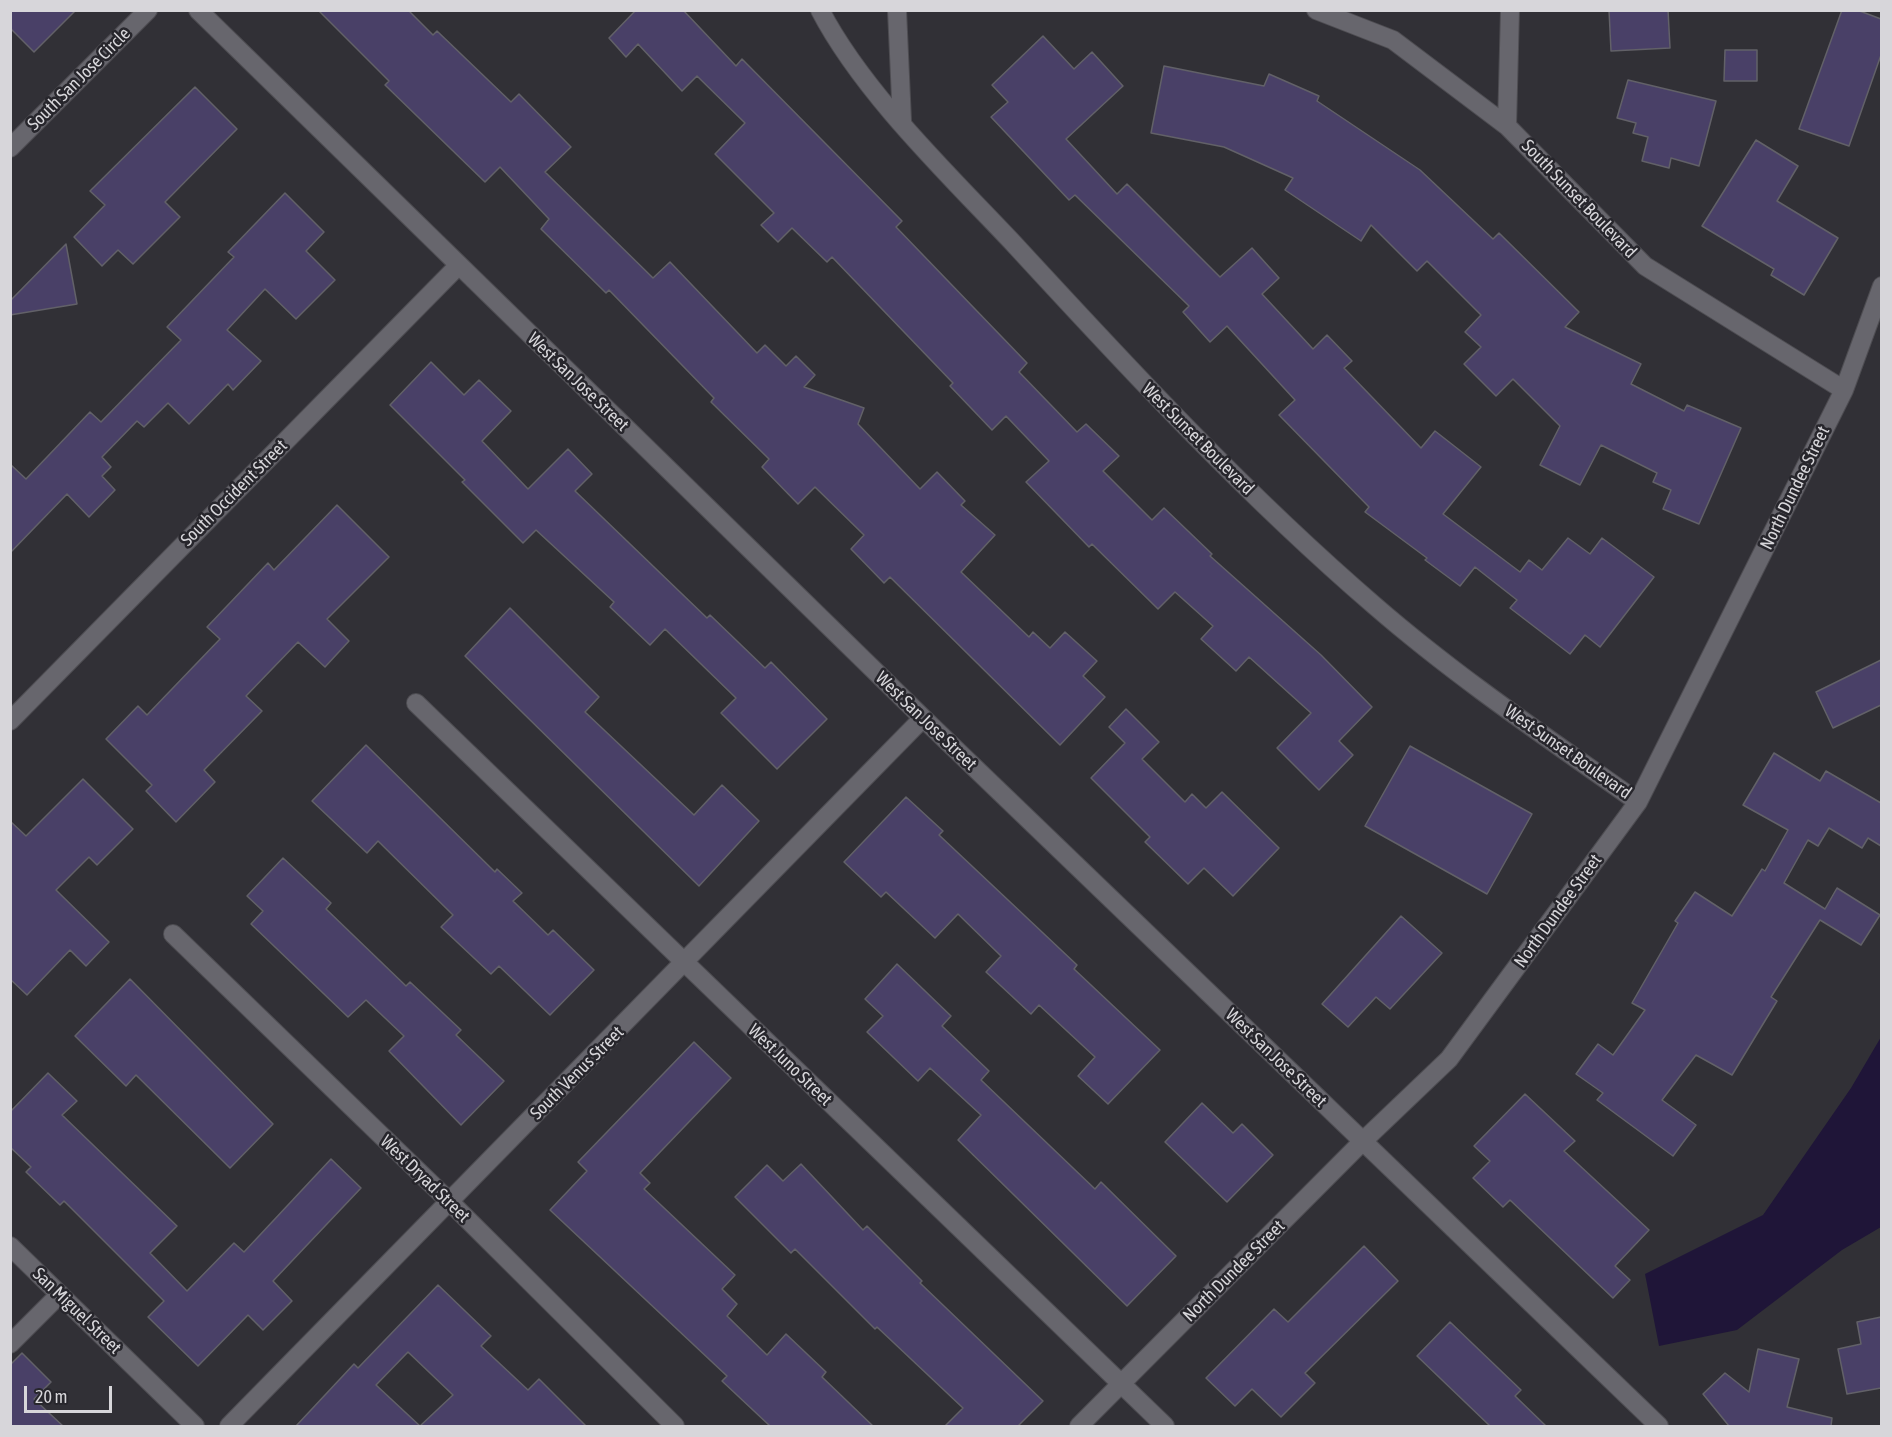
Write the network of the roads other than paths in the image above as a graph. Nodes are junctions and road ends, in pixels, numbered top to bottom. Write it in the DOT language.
graph roads {
  1 [pos="148,10"];
  2 [pos="198,10"];
  3 [pos="820,10"];
  4 [pos="897,10"];
  5 [pos="1316,10"];
  6 [pos="1510,10"];
  7 [pos="902,121"];
  8 [pos="1507,126"];
  9 [pos="10,148"];
  10 [pos="458,266"];
  11 [pos="1881,286"];
  12 [pos="1844,390"];
  13 [pos="416,703"];
  14 [pos="923,718"];
  15 [pos="10,721"];
  16 [pos="1638,802"];
  17 [pos="172,934"];
  18 [pos="685,964"];
  19 [pos="1362,1142"];
  20 [pos="450,1202"];
  21 [pos="10,1246"];
  22 [pos="60,1294"];
  23 [pos="10,1344"];
  24 [pos="1121,1384"];
  25 [pos="195,1426"];
  26 [pos="229,1426"];
  27 [pos="675,1426"];
  28 [pos="1079,1426"];
  29 [pos="1165,1426"];
  30 [pos="1659,1426"];
  1 -- 9 [label="street, South San Jose Circle"];
  2 -- 10 [label="street, West San Jose Street"];
  3 -- 7 [label="street, West Sunset Boulevard"];
  4 -- 7 [label="street"];
  5 -- 8 [label="street, South Sunset Boulevard"];
  6 -- 8 [label="street"];
  7 -- 16 [label="street, West Sunset Boulevard"];
  8 -- 12 [label="street, South Sunset Boulevard"];
  10 -- 14 [label="street, West San Jose Street"];
  10 -- 15 [label="street, South Occident Street"];
  11 -- 12 [label="street, North Dundee Street"];
  12 -- 16 [label="street, North Dundee Street"];
  13 -- 18 [label="street, West Juno Street"];
  14 -- 18 [label="street, South Venus Street"];
  14 -- 19 [label="street, West San Jose Street"];
  16 -- 19 [label="street, North Dundee Street"];
  17 -- 20 [label="street, West Dryad Street"];
  18 -- 20 [label="street, South Venus Street"];
  18 -- 24 [label="street, West Juno Street"];
  19 -- 24 [label="street, North Dundee Street"];
  19 -- 30 [label="street, West San Jose Street"];
  20 -- 26 [label="street, South Venus Street"];
  20 -- 27 [label="street, West Dryad Street"];
  21 -- 22 [label="street, San Miguel Street"];
  22 -- 23 [label="street"];
  22 -- 25 [label="street, San Miguel Street"];
  24 -- 28 [label="street, North Dundee Street"];
  24 -- 29 [label="street, West Juno Street"];
}
